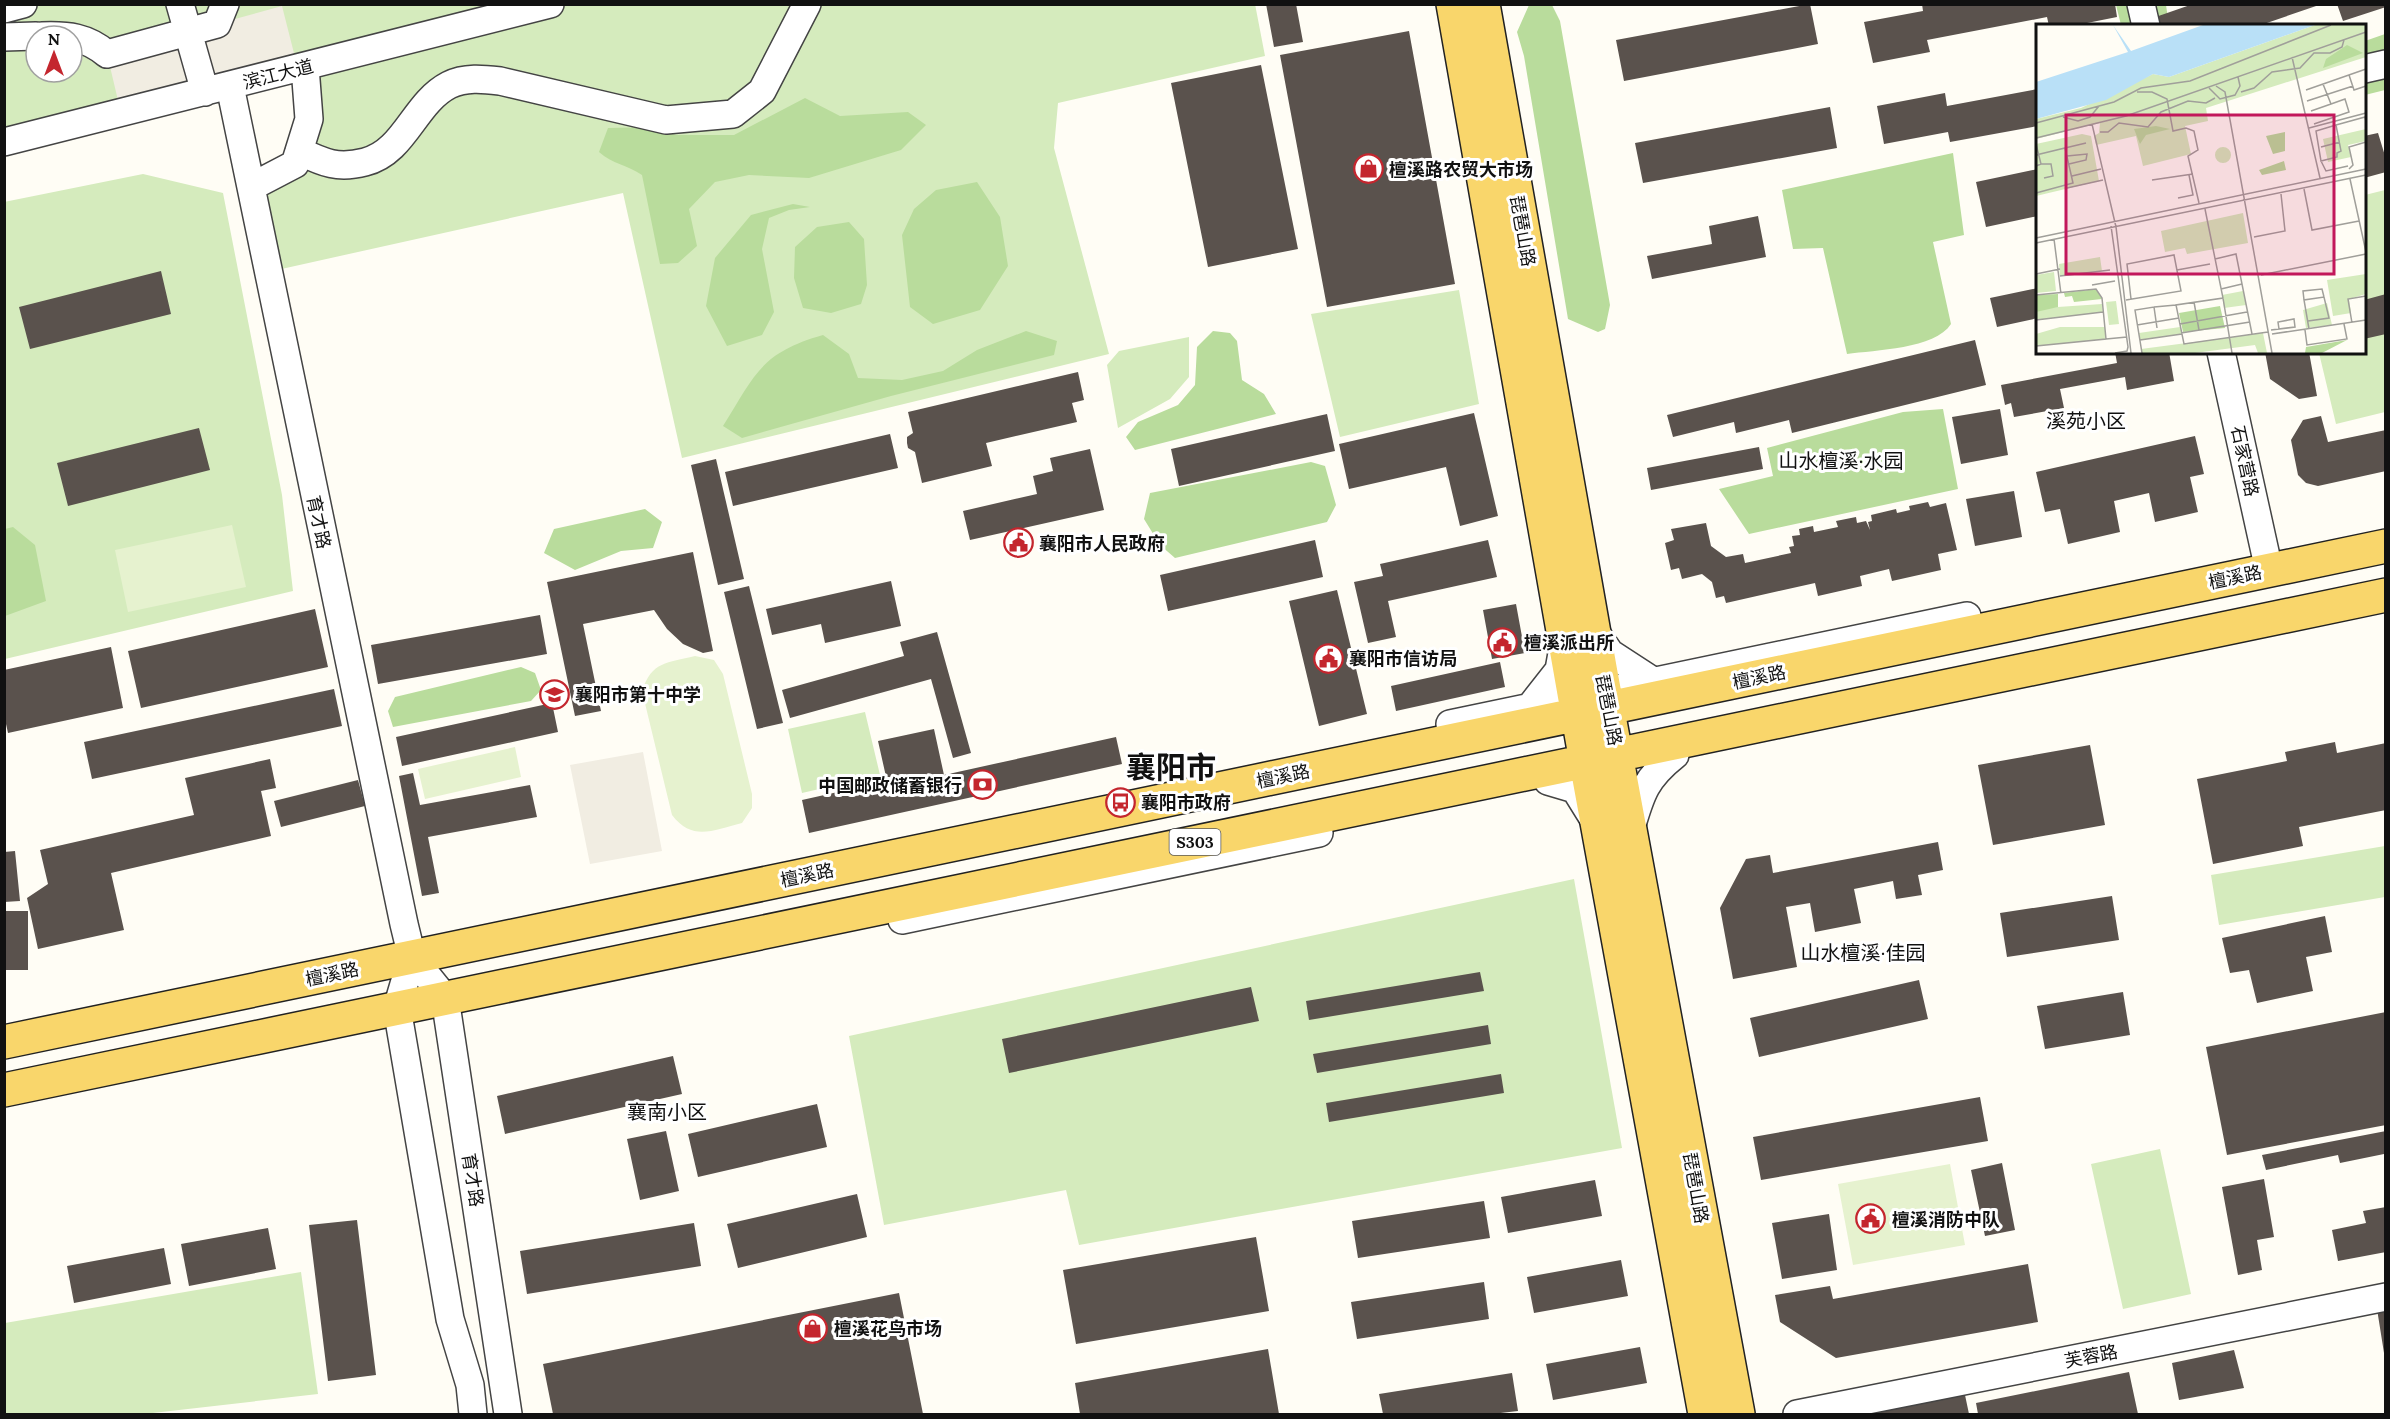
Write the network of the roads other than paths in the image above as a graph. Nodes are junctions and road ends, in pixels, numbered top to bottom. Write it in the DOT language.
graph roads {
  1 [pos="23,4"];
  2 [pos="180,4"];
  3 [pos="225,4"];
  4 [pos="550,4"];
  5 [pos="807,4"];
  6 [pos="1453,4"];
  7 [pos="1483,4"];
  8 [pos="2141,4"];
  9 [pos="4,9"];
  10 [pos="2146,24"];
  11 [pos="188,32"];
  12 [pos="24,36"];
  13 [pos="4,37"];
  14 [pos="84,40"];
  15 [pos="2385,64"];
  16 [pos="305,67"];
  17 [pos="2366,69"];
  18 [pos="218,89"];
  19 [pos="4,142"];
  20 [pos="299,150"];
  21 [pos="250,187"];
  22 [pos="2221,354"];
  23 [pos="2385,530"];
  24 [pos="2385,546"];
  25 [pos="2267,563"];
  26 [pos="2385,595"];
  27 [pos="2385,611"];
  28 [pos="1579,633"];
  29 [pos="1653,681"];
  30 [pos="1608,699"];
  31 [pos="1576,706"];
  32 [pos="1530,707"];
  33 [pos="1676,755"];
  34 [pos="1603,764"];
  35 [pos="1548,781"];
  36 [pos="1631,828"];
  37 [pos="1599,830"];
  38 [pos="410,950"];
  39 [pos="446,1006"];
  40 [pos="398,1016"];
  41 [pos="4,1028"];
  42 [pos="4,1042"];
  43 [pos="4,1090"];
  44 [pos="4,1106"];
  45 [pos="2385,1297"];
  46 [pos="474,1414"];
  47 [pos="508,1414"];
  48 [pos="1705,1414"];
  49 [pos="1738,1414"];
  50 [pos="1797,1414"];
  1 -- 9 [label="street"];
  2 -- 11 [label="street, 育才路"];
  3 -- 11 [label="street"];
  4 -- 16 [label="street, 滨江大道"];
  5 -- 20 [label="street"];
  6 -- 28 [label="main road, 琵琶山路"];
  7 -- 28 [label="main road, 琵琶山路"];
  8 -- 10 [label="street"];
  11 -- 14 [label="street"];
  11 -- 18 [label="street, 育才路"];
  12 -- 13 [label="street"];
  15 -- 17 [label="street"];
  16 -- 18 [label="street, 滨江大道"];
  16 -- 20 [label="street"];
  18 -- 19 [label="street, 滨江大道"];
  18 -- 21 [label="street, 育才路"];
  20 -- 21 [label="street"];
  21 -- 38 [label="street, 育才路"];
  22 -- 25 [label="street, 石家营路"];
  23 -- 25 [label="street"];
  24 -- 25 [label="main road, 檀溪路"];
  25 -- 29 [label="street"];
  25 -- 30 [label="main road, 檀溪路"];
  26 -- 34 [label="main road, S303"];
  27 -- 33 [label="street"];
  28 -- 29 [label="street"];
  28 -- 30 [label="main road, 琵琶山路"];
  28 -- 31 [label="main road, 琵琶山路"];
  28 -- 32 [label="street"];
  29 -- 30 [label="street"];
  30 -- 31 [label="main road, 檀溪路"];
  30 -- 34 [label="main road, 琵琶山路"];
  31 -- 32 [label="street"];
  31 -- 34 [label="main road, 琵琶山路"];
  31 -- 38 [label="main road, 檀溪路"];
  32 -- 38 [label="street"];
  33 -- 34 [label="street"];
  33 -- 36 [label="street"];
  34 -- 35 [label="street"];
  34 -- 36 [label="main road, 琵琶山路"];
  34 -- 37 [label="main road, 琵琶山路"];
  34 -- 39 [label="main road, S303"];
  35 -- 37 [label="street"];
  35 -- 39 [label="street"];
  36 -- 49 [label="main road, 琵琶山路"];
  37 -- 48 [label="main road, 琵琶山路"];
  38 -- 39 [label="street, 育才路"];
  38 -- 40 [label="street, 育才路"];
  38 -- 41 [label="street"];
  38 -- 42 [label="main road, 檀溪路"];
  39 -- 40 [label="main road, S303"];
  39 -- 47 [label="street, 育才路"];
  40 -- 43 [label="main road, S303"];
  40 -- 44 [label="street"];
  40 -- 46 [label="street, 育才路"];
  45 -- 50 [label="street, 芙蓉路"];
}
